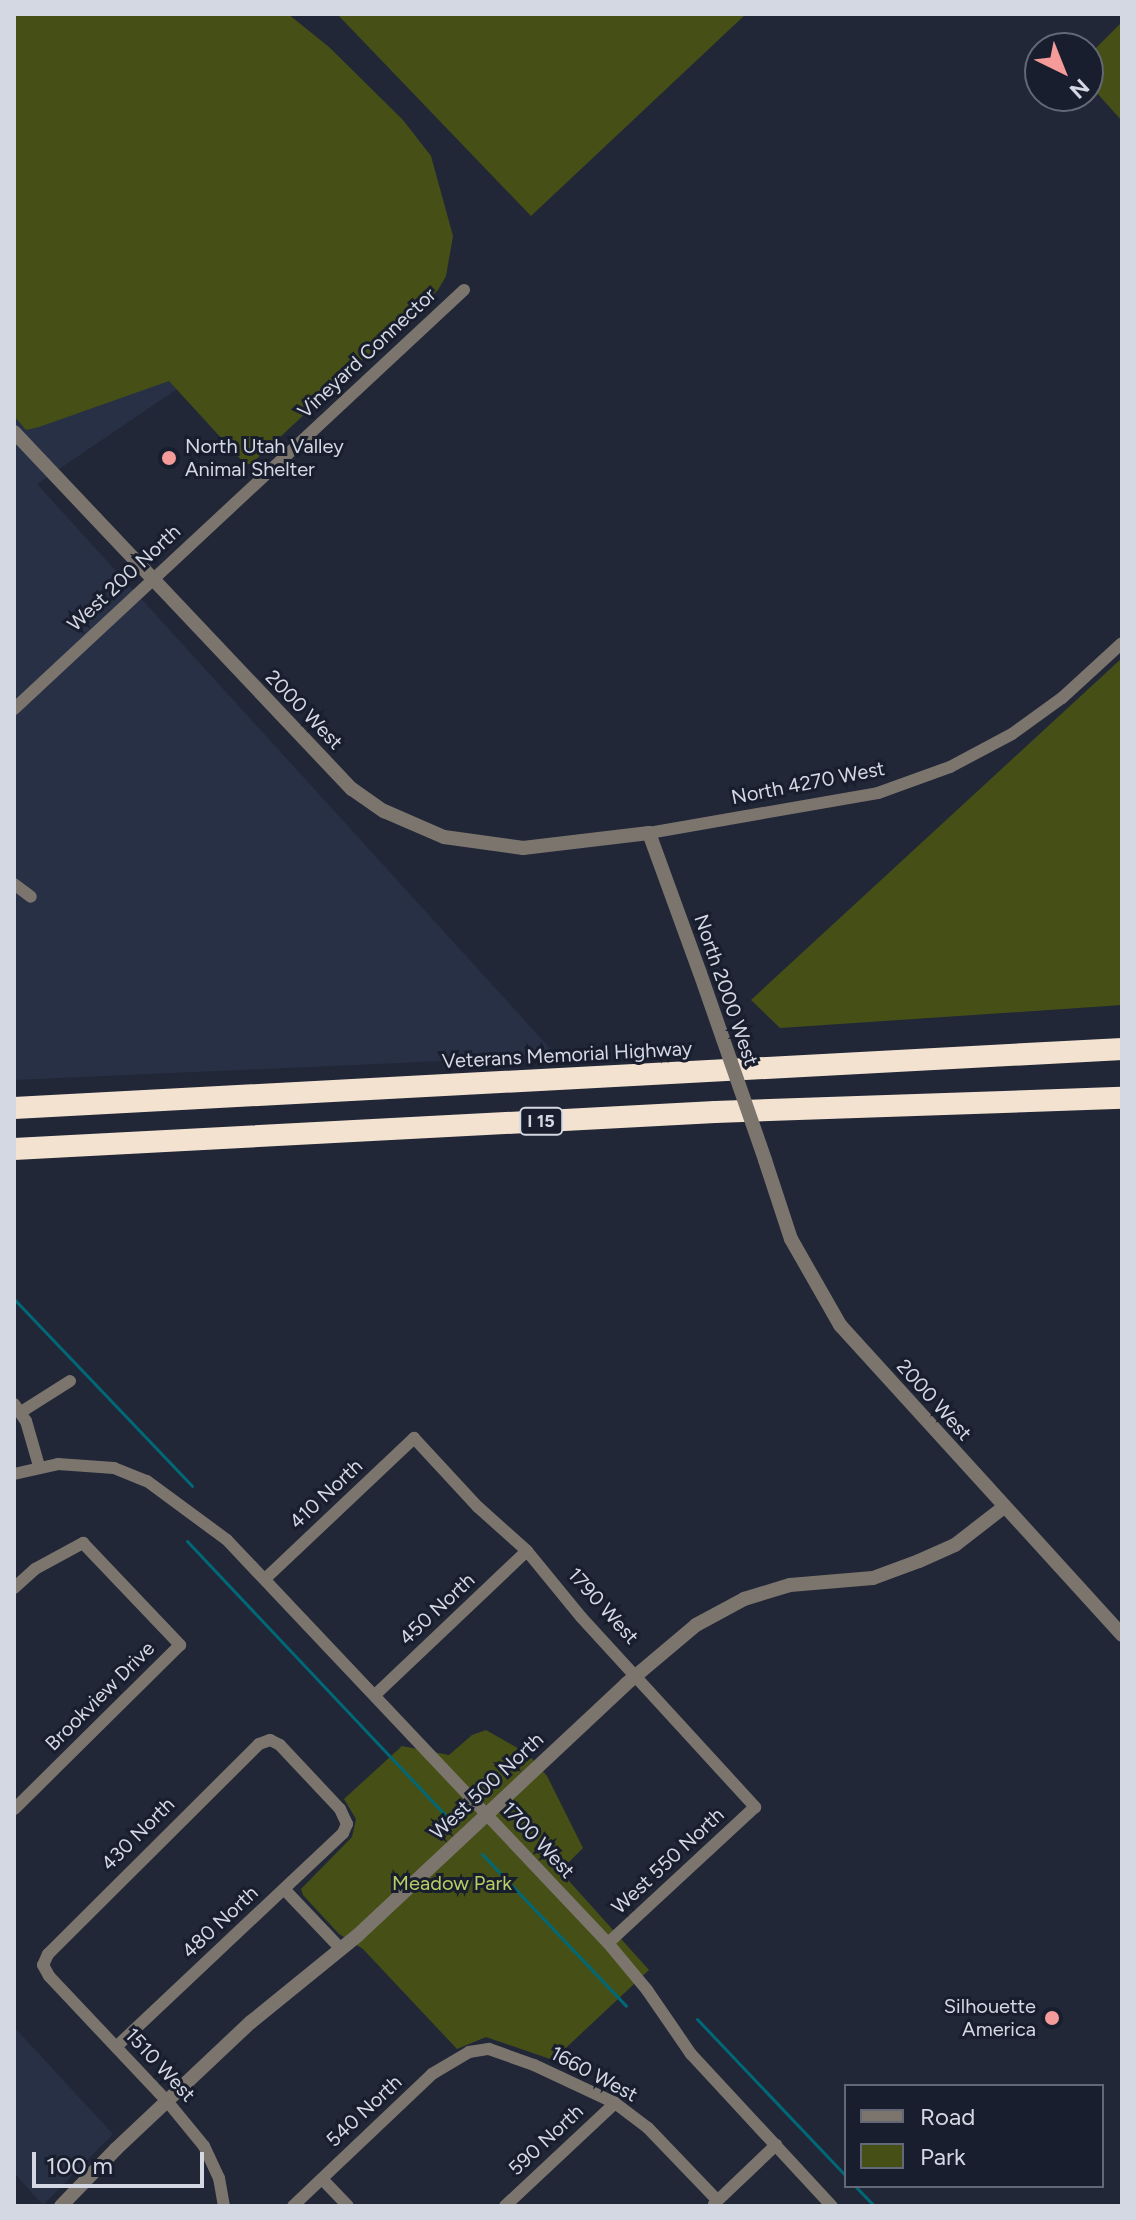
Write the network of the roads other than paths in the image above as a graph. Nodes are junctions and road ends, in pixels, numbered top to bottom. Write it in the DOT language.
graph roads {
  1 [pos="464,290"];
  2 [pos="14,432"];
  3 [pos="263,477"];
  4 [pos="152,579"];
  5 [pos="1122,643"];
  6 [pos="14,709"];
  7 [pos="649,833"];
  8 [pos="14,884"];
  9 [pos="31,897"];
  10 [pos="1122,1049"];
  11 [pos="1122,1098"];
  12 [pos="14,1108"];
  13 [pos="14,1149"];
  14 [pos="765,1160"];
  15 [pos="70,1381"];
  16 [pos="18,1408"];
  17 [pos="414,1438"];
  18 [pos="39,1466"];
  19 [pos="14,1474"];
  20 [pos="1004,1507"];
  21 [pos="527,1551"];
  22 [pos="266,1578"];
  23 [pos="14,1588"];
  24 [pos="1121,1634"];
  25 [pos="637,1674"];
  26 [pos="375,1695"];
  27 [pos="270,1740"];
  28 [pos="755,1807"];
  29 [pos="14,1809"];
  30 [pos="486,1814"];
  31 [pos="284,1889"];
  32 [pos="608,1943"];
  33 [pos="341,1949"];
  34 [pos="43,1965"];
  35 [pos="116,2047"];
  36 [pos="469,2052"];
  37 [pos="167,2101"];
  38 [pos="615,2103"];
  39 [pos="776,2145"];
  40 [pos="322,2179"];
  41 [pos="714,2203"];
  42 [pos="61,2206"];
  43 [pos="224,2206"];
  44 [pos="293,2206"];
  45 [pos="348,2206"];
  46 [pos="505,2206"];
  47 [pos="832,2206"];
  1 -- 3 [label="street, Vineyard Connector"];
  2 -- 4 [label="street, 2000 West"];
  3 -- 4 [label="street, West 200 North"];
  4 -- 6 [label="street, West 200 North"];
  4 -- 7 [label="street, 2000 West"];
  5 -- 7 [label="street, North 4270 West"];
  7 -- 14 [label="street, North 2000 West, bridge"];
  8 -- 9 [label="street"];
  10 -- 12 [label="highway, Veterans Memorial Highway / I 15"];
  11 -- 13 [label="highway, I 15"];
  14 -- 20 [label="street, 2000 West"];
  15 -- 16 [label="street"];
  16 -- 18 [label="street"];
  17 -- 21 [label="street, 1790 West"];
  17 -- 22 [label="street, 410 North"];
  18 -- 19 [label="street, 1700 West"];
  18 -- 22 [label="street, 1700 West"];
  20 -- 24 [label="street, 2000 West"];
  20 -- 25 [label="street, West 500 North"];
  21 -- 25 [label="street, 1790 West"];
  21 -- 26 [label="street, 450 North"];
  22 -- 26 [label="street, 1700 West"];
  23 -- 29 [label="street, Brookview Drive"];
  25 -- 28 [label="street, 1790 West"];
  25 -- 30 [label="street, West 500 North"];
  26 -- 30 [label="street, 1700 West"];
  27 -- 31 [label="street, 480 North"];
  27 -- 34 [label="street, 430 North"];
  28 -- 32 [label="street, West 550 North"];
  30 -- 32 [label="street, 1700 West"];
  30 -- 33 [label="street, West 500 North"];
  31 -- 33 [label="street"];
  31 -- 35 [label="street, 480 North"];
  32 -- 39 [label="street, 1700 West"];
  33 -- 37 [label="street, West 500 North"];
  34 -- 35 [label="street, 1510 West"];
  35 -- 37 [label="street, 1510 West"];
  36 -- 38 [label="street, 1660 West"];
  36 -- 40 [label="street, 540 North"];
  37 -- 42 [label="street, West 500 North"];
  37 -- 43 [label="street, 1510 West"];
  38 -- 41 [label="street, 1660 West"];
  38 -- 46 [label="street, 590 North"];
  39 -- 41 [label="street"];
  39 -- 47 [label="street, 1700 West"];
  40 -- 44 [label="street, 540 North"];
  40 -- 45 [label="street"];
}
